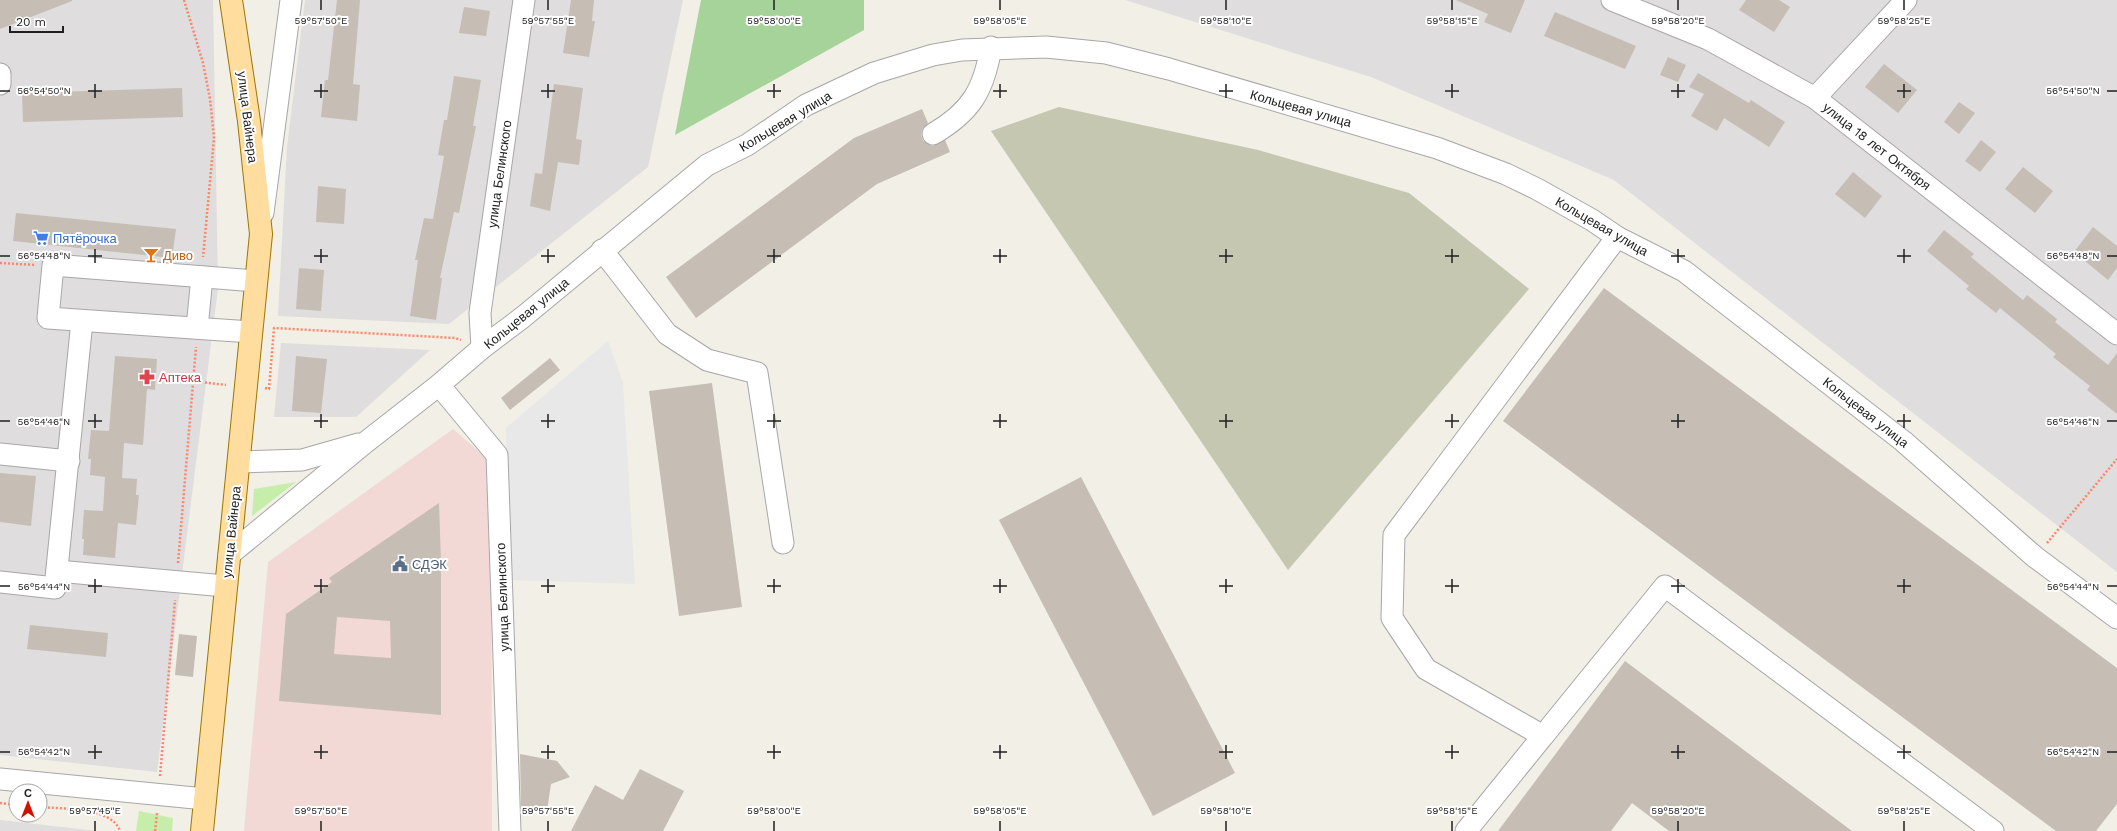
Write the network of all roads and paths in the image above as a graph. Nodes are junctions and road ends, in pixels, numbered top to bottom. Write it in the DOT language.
graph roads {
  1 [pos="184,0"];
  2 [pos="231,0"];
  3 [pos="291,0"];
  4 [pos="524,0"];
  5 [pos="1612,0"];
  6 [pos="1906,0"];
  7 [pos="991,47"];
  8 [pos="0,74"];
  9 [pos="0,84"];
  10 [pos="1815,98"];
  11 [pos="933,134"];
  12 [pos="261,234"];
  13 [pos="1617,237"];
  14 [pos="602,250"];
  15 [pos="0,263"];
  16 [pos="53,265"];
  17 [pos="202,276"];
  18 [pos="256,281"];
  19 [pos="82,321"];
  20 [pos="197,328"];
  21 [pos="251,332"];
  22 [pos="2117,334"];
  23 [pos="482,348"];
  24 [pos="193,381"];
  25 [pos="439,385"];
  26 [pos="246,387"];
  27 [pos="366,442"];
  28 [pos="0,454"];
  29 [pos="2117,459"];
  30 [pos="69,461"];
  31 [pos="239,462"];
  32 [pos="783,543"];
  33 [pos="229,555"];
  34 [pos="2035,557"];
  35 [pos="57,571"];
  36 [pos="0,582"];
  37 [pos="225,586"];
  38 [pos="2117,618"];
  39 [pos="1543,736"];
  40 [pos="0,779"];
  41 [pos="205,799"];
  42 [pos="48,808"];
  43 [pos="120,831"];
  44 [pos="202,831"];
  45 [pos="510,831"];
  46 [pos="1466,831"];
  47 [pos="1993,831"];
  1 -- 17 [label="path"];
  2 -- 12 [label="main road, улица Вайнера"];
  3 -- 12 [label="street, улица Вайнера"];
  4 -- 23 [label="street, улица Белинского"];
  5 -- 10 [label="street, улица 18 лет Октября"];
  6 -- 10 [label="street"];
  7 -- 11 [label="street"];
  7 -- 13 [label="street, Кольцевая улица"];
  7 -- 14 [label="street, Кольцевая улица"];
  8 -- 9 [label="street"];
  10 -- 22 [label="street, улица 18 лет Октября"];
  12 -- 18 [label="main road, улица Вайнера"];
  13 -- 34 [label="street, Кольцевая улица"];
  13 -- 39 [label="street"];
  14 -- 23 [label="street, Кольцевая улица"];
  14 -- 32 [label="street"];
  15 -- 16 [label="path"];
  16 -- 17 [label="street"];
  16 -- 19 [label="street"];
  17 -- 18 [label="street"];
  17 -- 20 [label="street"];
  18 -- 21 [label="main road, улица Вайнера"];
  19 -- 20 [label="street"];
  19 -- 30 [label="street"];
  20 -- 21 [label="street"];
  21 -- 26 [label="main road, улица Вайнера"];
  23 -- 25 [label="street, Кольцевая улица"];
  23 -- 26 [label="path"];
  24 -- 26 [label="path"];
  25 -- 27 [label="street, Кольцевая улица"];
  25 -- 45 [label="street, улица Белинского"];
  26 -- 31 [label="main road, улица Вайнера"];
  27 -- 31 [label="street, Кольцевая улица"];
  27 -- 33 [label="street, Кольцевая улица"];
  28 -- 30 [label="street"];
  29 -- 34 [label="path"];
  30 -- 35 [label="street"];
  31 -- 33 [label="main road, улица Вайнера"];
  33 -- 37 [label="main road, улица Вайнера"];
  34 -- 38 [label="street, Кольцевая улица"];
  35 -- 36 [label="street"];
  35 -- 37 [label="street"];
  37 -- 41 [label="main road, улица Вайнера"];
  39 -- 46 [label="street"];
  39 -- 47 [label="street"];
  40 -- 41 [label="street"];
  41 -- 44 [label="main road, улица Вайнера"];
  42 -- 43 [label="path"];
}
